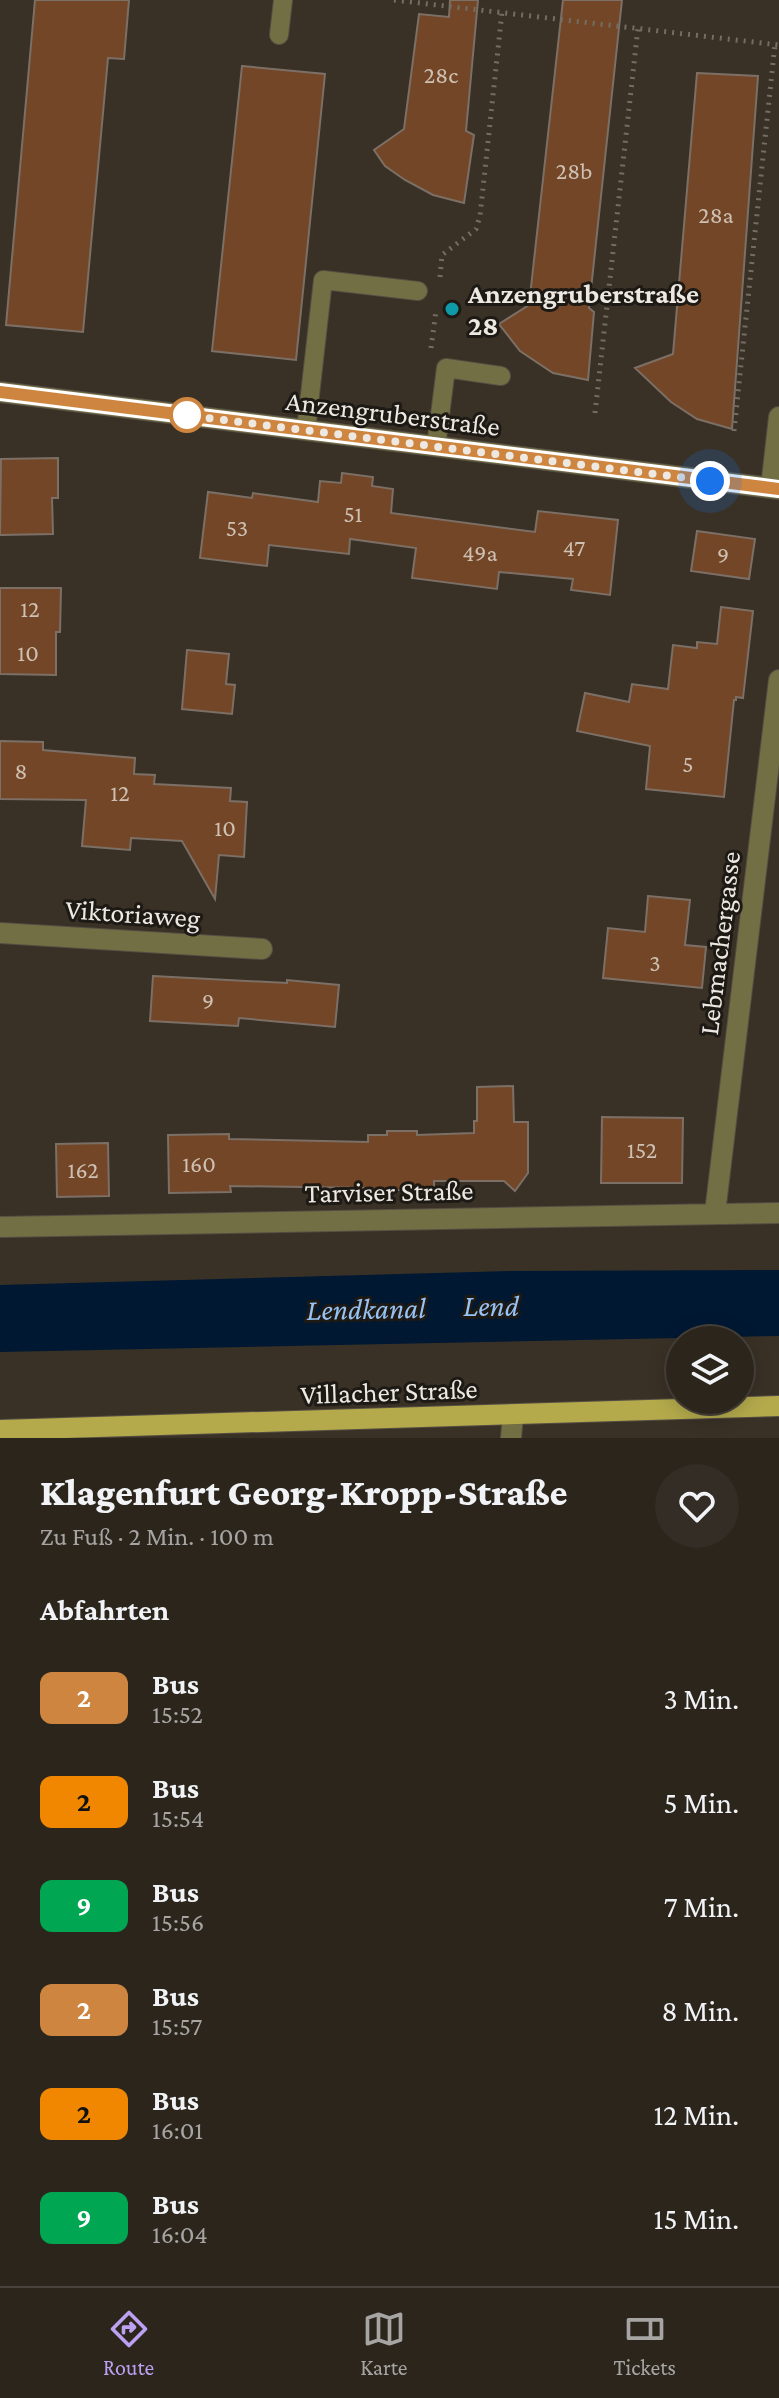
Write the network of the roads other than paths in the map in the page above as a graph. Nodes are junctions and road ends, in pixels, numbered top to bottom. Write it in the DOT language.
graph roads {
  1 [pos="283,0"];
  2 [pos="279,35"];
  3 [pos="418,291"];
  4 [pos="501,376"];
  5 [pos="0,392"];
  6 [pos="779,417"];
  7 [pos="306,430"];
  8 [pos="436,446"];
  9 [pos="775,489"];
  10 [pos="779,680"];
  11 [pos="0,933"];
  12 [pos="262,949"];
  13 [pos="715,1213"];
  14 [pos="779,1213"];
  15 [pos="0,1227"];
  16 [pos="779,1406"];
  17 [pos="513,1415"];
  18 [pos="0,1430"];
  19 [pos="511,1438"];
  1 -- 2 [label="lane"];
  3 -- 7 [label="lane"];
  4 -- 8 [label="lane"];
  5 -- 7 [label="street, Anzengruberstraße"];
  6 -- 9 [label="street"];
  7 -- 8 [label="street, Anzengruberstraße"];
  8 -- 9 [label="street, Anzengruberstraße"];
  10 -- 13 [label="street, Lebmachergasse"];
  11 -- 12 [label="street, Viktoriaweg"];
  13 -- 14 [label="street, Tarviser Straße"];
  13 -- 15 [label="street, Tarviser Straße"];
  16 -- 17 [label="main road, Villacher Straße"];
  17 -- 18 [label="main road, Villacher Straße"];
  17 -- 19 [label="street"];
}
